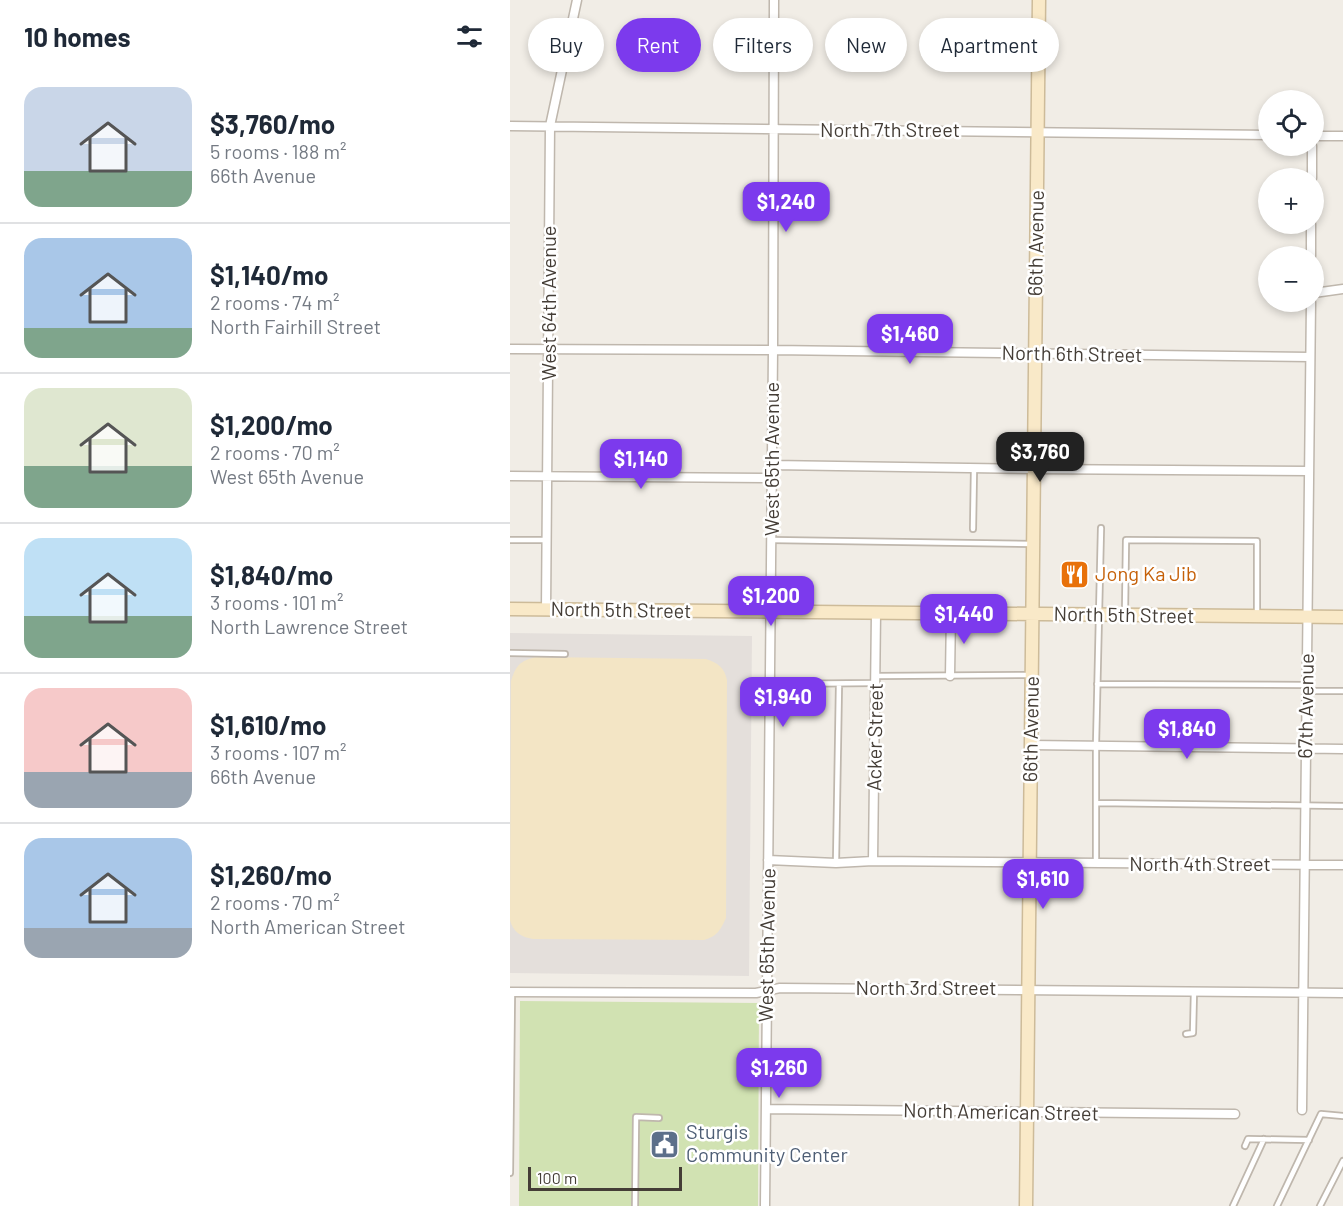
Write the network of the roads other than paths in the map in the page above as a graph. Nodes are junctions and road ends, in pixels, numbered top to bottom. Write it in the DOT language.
graph roads {
  1 [pos="577,0"];
  2 [pos="774,0"];
  3 [pos="1039,0"];
  4 [pos="1039,18"];
  5 [pos="1038,72"];
  6 [pos="510,126"];
  7 [pos="550,126"];
  8 [pos="773,129"];
  9 [pos="1037,132"];
  10 [pos="1258,135"];
  11 [pos="1324,136"];
  12 [pos="1343,136"];
  13 [pos="1343,290"];
  14 [pos="1324,293"];
  15 [pos="1311,312"];
  16 [pos="510,349"];
  17 [pos="548,349"];
  18 [pos="773,350"];
  19 [pos="1035,354"];
  20 [pos="1310,357"];
  21 [pos="772,465"];
  22 [pos="974,469"];
  23 [pos="1034,469"];
  24 [pos="1309,471"];
  25 [pos="510,476"];
  26 [pos="548,476"];
  27 [pos="771,478"];
  28 [pos="1101,528"];
  29 [pos="973,529"];
  30 [pos="510,540"];
  31 [pos="547,540"];
  32 [pos="772,540"];
  33 [pos="1033,544"];
  34 [pos="510,609"];
  35 [pos="546,610"];
  36 [pos="771,612"];
  37 [pos="876,613"];
  38 [pos="951,613"];
  39 [pos="1032,614"];
  40 [pos="1098,615"];
  41 [pos="1125,615"];
  42 [pos="1257,616"];
  43 [pos="1307,617"];
  44 [pos="1343,617"];
  45 [pos="510,653"];
  46 [pos="565,654"];
  47 [pos="1031,675"];
  48 [pos="950,676"];
  49 [pos="875,680"];
  50 [pos="770,684"];
  51 [pos="839,684"];
  52 [pos="1097,684"];
  53 [pos="1306,688"];
  54 [pos="1343,691"];
  55 [pos="1030,745"];
  56 [pos="1096,745"];
  57 [pos="1306,748"];
  58 [pos="1343,748"];
  59 [pos="1096,803"];
  60 [pos="1305,806"];
  61 [pos="1343,806"];
  62 [pos="768,860"];
  63 [pos="873,861"];
  64 [pos="836,862"];
  65 [pos="1029,863"];
  66 [pos="1096,863"];
  67 [pos="1304,865"];
  68 [pos="1343,866"];
  69 [pos="1028,989"];
  70 [pos="1194,991"];
  71 [pos="511,992"];
  72 [pos="767,992"];
  73 [pos="1303,993"];
  74 [pos="1343,993"];
  75 [pos="1186,1034"];
  76 [pos="766,1109"];
  77 [pos="1302,1110"];
  78 [pos="1028,1112"];
  79 [pos="1235,1114"];
  80 [pos="1343,1116"];
  81 [pos="659,1118"];
  82 [pos="1264,1139"];
  83 [pos="1309,1140"];
  84 [pos="1245,1146"];
  85 [pos="1343,1161"];
  86 [pos="510,1173"];
  87 [pos="635,1206"];
  88 [pos="765,1206"];
  89 [pos="1026,1206"];
  90 [pos="1233,1206"];
  91 [pos="1276,1206"];
  92 [pos="1320,1206"];
  1 -- 7 [label="street, West 64th Avenue"];
  2 -- 8 [label="street, West 65th Avenue"];
  3 -- 4 [label="street, 66th Avenue"];
  5 -- 9 [label="street, 66th Avenue"];
  6 -- 7 [label="street, North 7th Street"];
  7 -- 8 [label="street, North 7th Street"];
  7 -- 17 [label="street, West 64th Avenue"];
  8 -- 9 [label="street, North 7th Street"];
  8 -- 18 [label="street, West 65th Avenue"];
  9 -- 10 [label="street, North 7th Street"];
  9 -- 19 [label="street, 66th Avenue"];
  11 -- 12 [label="street"];
  13 -- 14 [label="street"];
  15 -- 20 [label="street, 67th Avenue"];
  16 -- 17 [label="street, North 6th Street"];
  17 -- 18 [label="street, North 6th Street"];
  17 -- 26 [label="street, West 64th Avenue"];
  18 -- 19 [label="street, North 6th Street"];
  18 -- 21 [label="street, West 65th Avenue"];
  19 -- 20 [label="street, North 6th Street"];
  19 -- 23 [label="street, 66th Avenue"];
  20 -- 24 [label="street, 67th Avenue"];
  21 -- 22 [label="street"];
  21 -- 27 [label="street, West 65th Avenue"];
  22 -- 23 [label="street"];
  22 -- 29 [label="lane"];
  23 -- 24 [label="street"];
  23 -- 33 [label="street, 66th Avenue"];
  24 -- 43 [label="street, 67th Avenue"];
  25 -- 26 [label="street"];
  26 -- 27 [label="street"];
  26 -- 31 [label="street, West 64th Avenue"];
  27 -- 32 [label="street, West 65th Avenue"];
  28 -- 40 [label="lane"];
  30 -- 31 [label="lane"];
  31 -- 35 [label="street, West 64th Avenue"];
  32 -- 33 [label="lane"];
  32 -- 36 [label="street, West 65th Avenue"];
  33 -- 39 [label="street, 66th Avenue"];
  34 -- 35 [label="street, North 5th Street"];
  35 -- 36 [label="street, North 5th Street"];
  36 -- 37 [label="street, North 5th Street"];
  36 -- 50 [label="street, West 65th Avenue"];
  37 -- 38 [label="street, North 5th Street"];
  37 -- 49 [label="street, Acker Street"];
  38 -- 39 [label="street, North 5th Street"];
  38 -- 48 [label="street"];
  39 -- 40 [label="street, North 5th Street"];
  39 -- 47 [label="street, 66th Avenue"];
  40 -- 41 [label="street, North 5th Street"];
  40 -- 52 [label="lane"];
  41 -- 42 [label="street, North 5th Street"];
  41 -- 42 [label="lane"];
  42 -- 43 [label="street, North 5th Street"];
  43 -- 44 [label="street, North 5th Street"];
  43 -- 53 [label="street, 67th Avenue"];
  45 -- 46 [label="lane"];
  47 -- 48 [label="lane"];
  47 -- 55 [label="street, 66th Avenue"];
  48 -- 49 [label="lane"];
  49 -- 51 [label="lane"];
  49 -- 63 [label="street, Acker Street"];
  50 -- 51 [label="lane"];
  50 -- 62 [label="street, West 65th Avenue"];
  51 -- 64 [label="lane"];
  52 -- 53 [label="lane"];
  52 -- 56 [label="lane"];
  53 -- 54 [label="lane"];
  53 -- 57 [label="street, 67th Avenue"];
  55 -- 56 [label="street"];
  55 -- 65 [label="street, 66th Avenue"];
  56 -- 57 [label="street"];
  56 -- 59 [label="lane"];
  57 -- 58 [label="street"];
  57 -- 60 [label="street, 67th Avenue"];
  59 -- 60 [label="lane"];
  59 -- 66 [label="lane"];
  60 -- 61 [label="lane"];
  60 -- 67 [label="street, 67th Avenue"];
  62 -- 64 [label="street, North 4th Street"];
  62 -- 72 [label="street, West 65th Avenue"];
  63 -- 64 [label="street, North 4th Street"];
  63 -- 65 [label="street, North 4th Street"];
  65 -- 66 [label="street, North 4th Street"];
  65 -- 69 [label="street, 66th Avenue"];
  66 -- 67 [label="street, North 4th Street"];
  67 -- 68 [label="street, North 4th Street"];
  67 -- 73 [label="street, 67th Avenue"];
  69 -- 70 [label="street, North 3rd Street"];
  69 -- 72 [label="street, North 3rd Street"];
  69 -- 78 [label="street, 66th Avenue"];
  70 -- 73 [label="street, North 3rd Street"];
  70 -- 75 [label="lane"];
  71 -- 72 [label="street, North 3rd Street"];
  71 -- 86 [label="lane"];
  72 -- 76 [label="street, West 65th Avenue"];
  73 -- 74 [label="street, North 3rd Street"];
  73 -- 77 [label="street, 67th Avenue"];
  76 -- 78 [label="street, North American Street"];
  76 -- 88 [label="street, West 65th Avenue"];
  78 -- 79 [label="street, North American Street"];
  78 -- 89 [label="street, 66th Avenue"];
  80 -- 83 [label="lane"];
  81 -- 87 [label="lane"];
  82 -- 83 [label="lane"];
  82 -- 84 [label="lane"];
  82 -- 90 [label="lane"];
  83 -- 91 [label="lane"];
  85 -- 92 [label="lane"];
}
